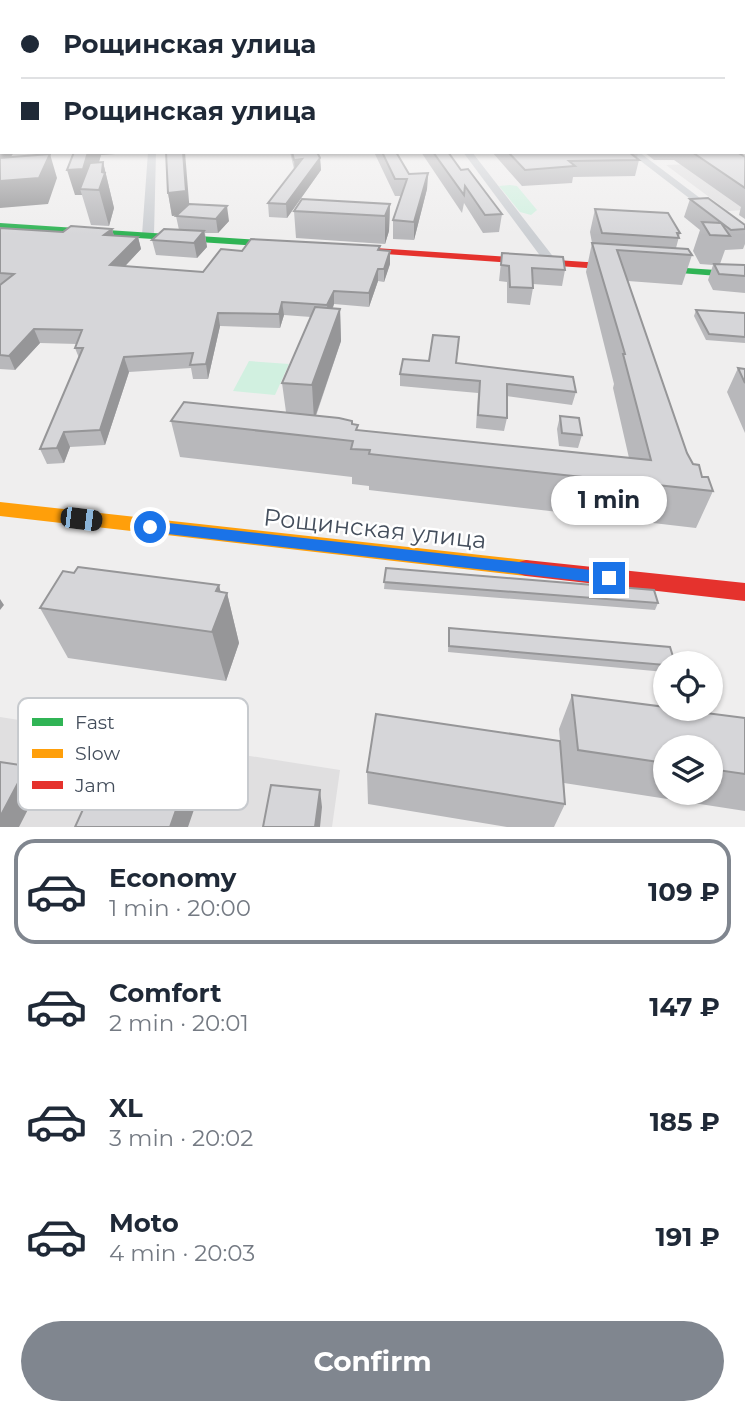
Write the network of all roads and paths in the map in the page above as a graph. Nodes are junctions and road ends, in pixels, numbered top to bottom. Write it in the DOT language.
graph roads {
  1 [pos="152,158"];
  2 [pos="471,158"];
  3 [pos="640,158"];
  4 [pos="0,226"];
  5 [pos="148,235"];
  6 [pos="745,238"];
  7 [pos="293,245"];
  8 [pos="346,249"];
  9 [pos="551,262"];
  10 [pos="745,275"];
  11 [pos="0,509"];
  12 [pos="745,592"];
  1 -- 5 [label="street"];
  2 -- 9 [label="street"];
  3 -- 6 [label="street"];
  4 -- 5 [label="street"];
  5 -- 7 [label="street"];
  8 -- 9 [label="street"];
  9 -- 10 [label="street"];
  11 -- 12 [label="street, Рощинская улица"];
}
